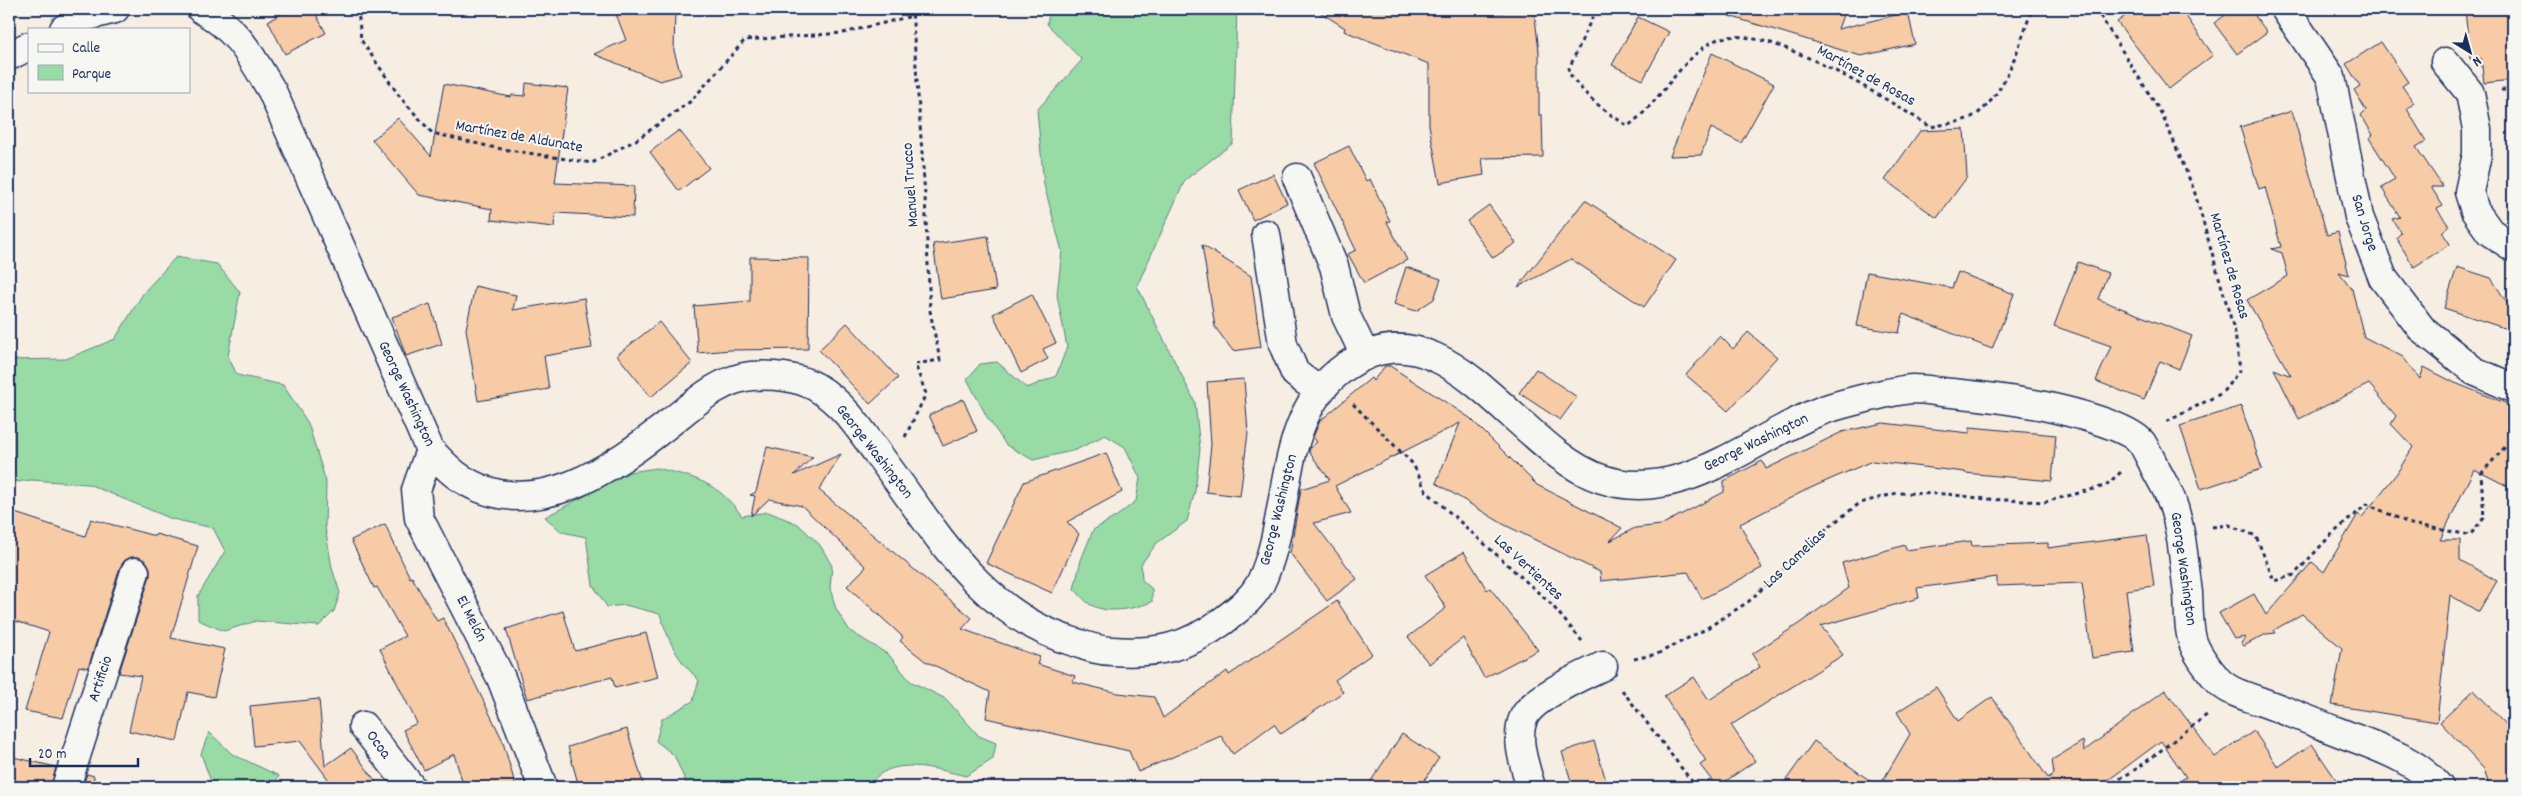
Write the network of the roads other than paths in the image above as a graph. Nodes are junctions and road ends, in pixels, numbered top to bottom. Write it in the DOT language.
graph roads {
  1 [pos="115,9"];
  2 [pos="201,9"];
  3 [pos="2285,9"];
  4 [pos="66,28"];
  5 [pos="28,46"];
  6 [pos="9,56"];
  7 [pos="2445,62"];
  8 [pos="1297,178"];
  9 [pos="1266,234"];
  10 [pos="2513,247"];
  11 [pos="1365,355"];
  12 [pos="1324,386"];
  13 [pos="2513,388"];
  14 [pos="430,450"];
  15 [pos="135,572"];
  16 [pos="1603,666"];
  17 [pos="363,726"];
  18 [pos="66,787"];
  19 [pos="411,787"];
  20 [pos="543,787"];
  21 [pos="1531,787"];
  22 [pos="2439,787"];
  1 -- 4 [label="street"];
  2 -- 14 [label="street, George Washington"];
  3 -- 13 [label="street, San Jorge"];
  5 -- 6 [label="street"];
  7 -- 10 [label="street"];
  8 -- 11 [label="street"];
  9 -- 12 [label="street"];
  11 -- 12 [label="street, George Washington"];
  11 -- 22 [label="street, George Washington"];
  12 -- 14 [label="street, George Washington"];
  14 -- 20 [label="street, El Melón"];
  15 -- 18 [label="street, Artificio"];
  16 -- 21 [label="street"];
  17 -- 19 [label="street, Ocoa"];
}
